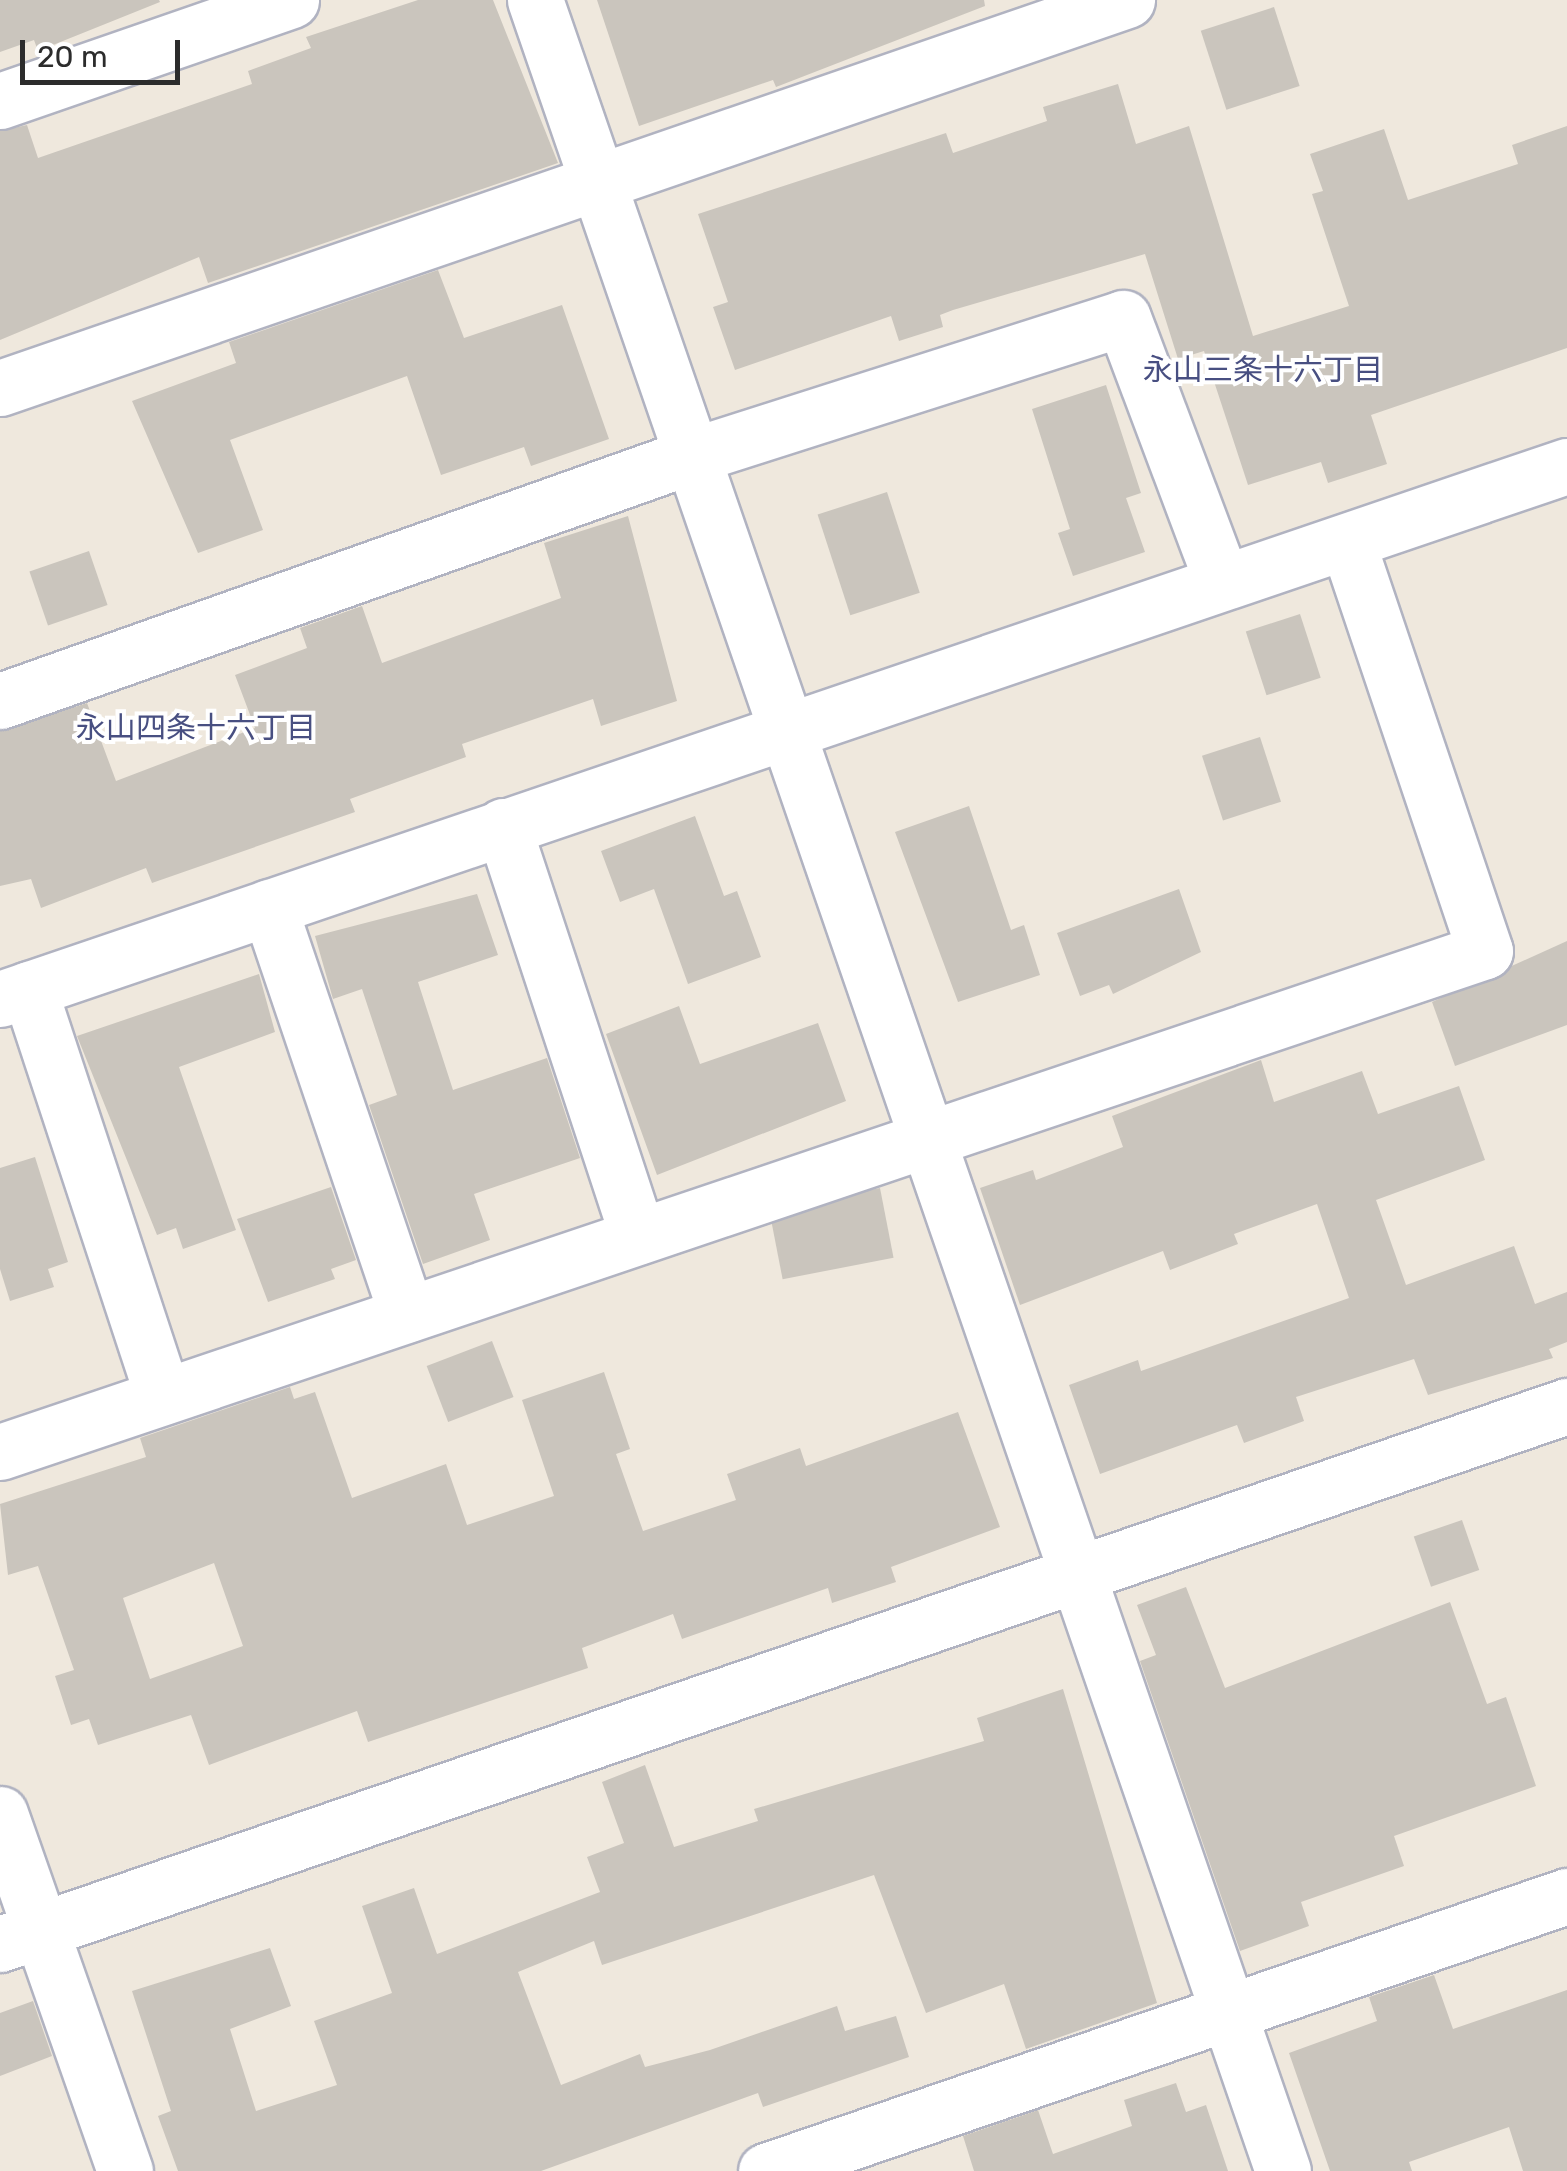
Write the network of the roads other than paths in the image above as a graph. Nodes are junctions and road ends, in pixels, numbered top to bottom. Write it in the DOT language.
graph roads {
  1 [pos="291,0"];
  2 [pos="535,0"];
  3 [pos="1127,0"];
  4 [pos="0,101"];
  5 [pos="601,182"];
  6 [pos="0,388"];
  7 [pos="694,456"];
  8 [pos="1567,466"];
  9 [pos="1348,543"];
  10 [pos="1222,582"];
  11 [pos="0,701"];
  12 [pos="784,730"];
  13 [pos="503,826"];
  14 [pos="269,907"];
  15 [pos="14,994"];
  16 [pos="928,1137"];
  17 [pos="638,1236"];
  18 [pos="406,1314"];
  19 [pos="163,1396"];
  20 [pos="1567,1406"];
  21 [pos="0,1452"];
  22 [pos="1074,1574"];
  23 [pos="0,1814"];
  24 [pos="1567,1896"];
  25 [pos="22,1937"];
  26 [pos="1230,2011"];
  27 [pos="124,2171"];
  28 [pos="766,2171"];
  29 [pos="1284,2171"];
  1 -- 4 [label="street"];
  2 -- 5 [label="street"];
  3 -- 5 [label="street"];
  5 -- 6 [label="street"];
  5 -- 7 [label="street"];
  7 -- 10 [label="street"];
  7 -- 11 [label="street"];
  7 -- 12 [label="street"];
  8 -- 9 [label="street"];
  9 -- 10 [label="street"];
  9 -- 16 [label="street"];
  10 -- 12 [label="street"];
  12 -- 13 [label="street"];
  12 -- 16 [label="street"];
  13 -- 14 [label="street"];
  13 -- 17 [label="street"];
  14 -- 15 [label="street"];
  14 -- 18 [label="street"];
  15 -- 19 [label="street"];
  16 -- 17 [label="street"];
  16 -- 22 [label="street"];
  17 -- 18 [label="street"];
  18 -- 19 [label="street"];
  19 -- 21 [label="street"];
  20 -- 22 [label="street"];
  22 -- 25 [label="street"];
  22 -- 26 [label="street"];
  23 -- 25 [label="street"];
  24 -- 26 [label="street"];
  25 -- 27 [label="street"];
  26 -- 28 [label="street"];
  26 -- 29 [label="street"];
}
